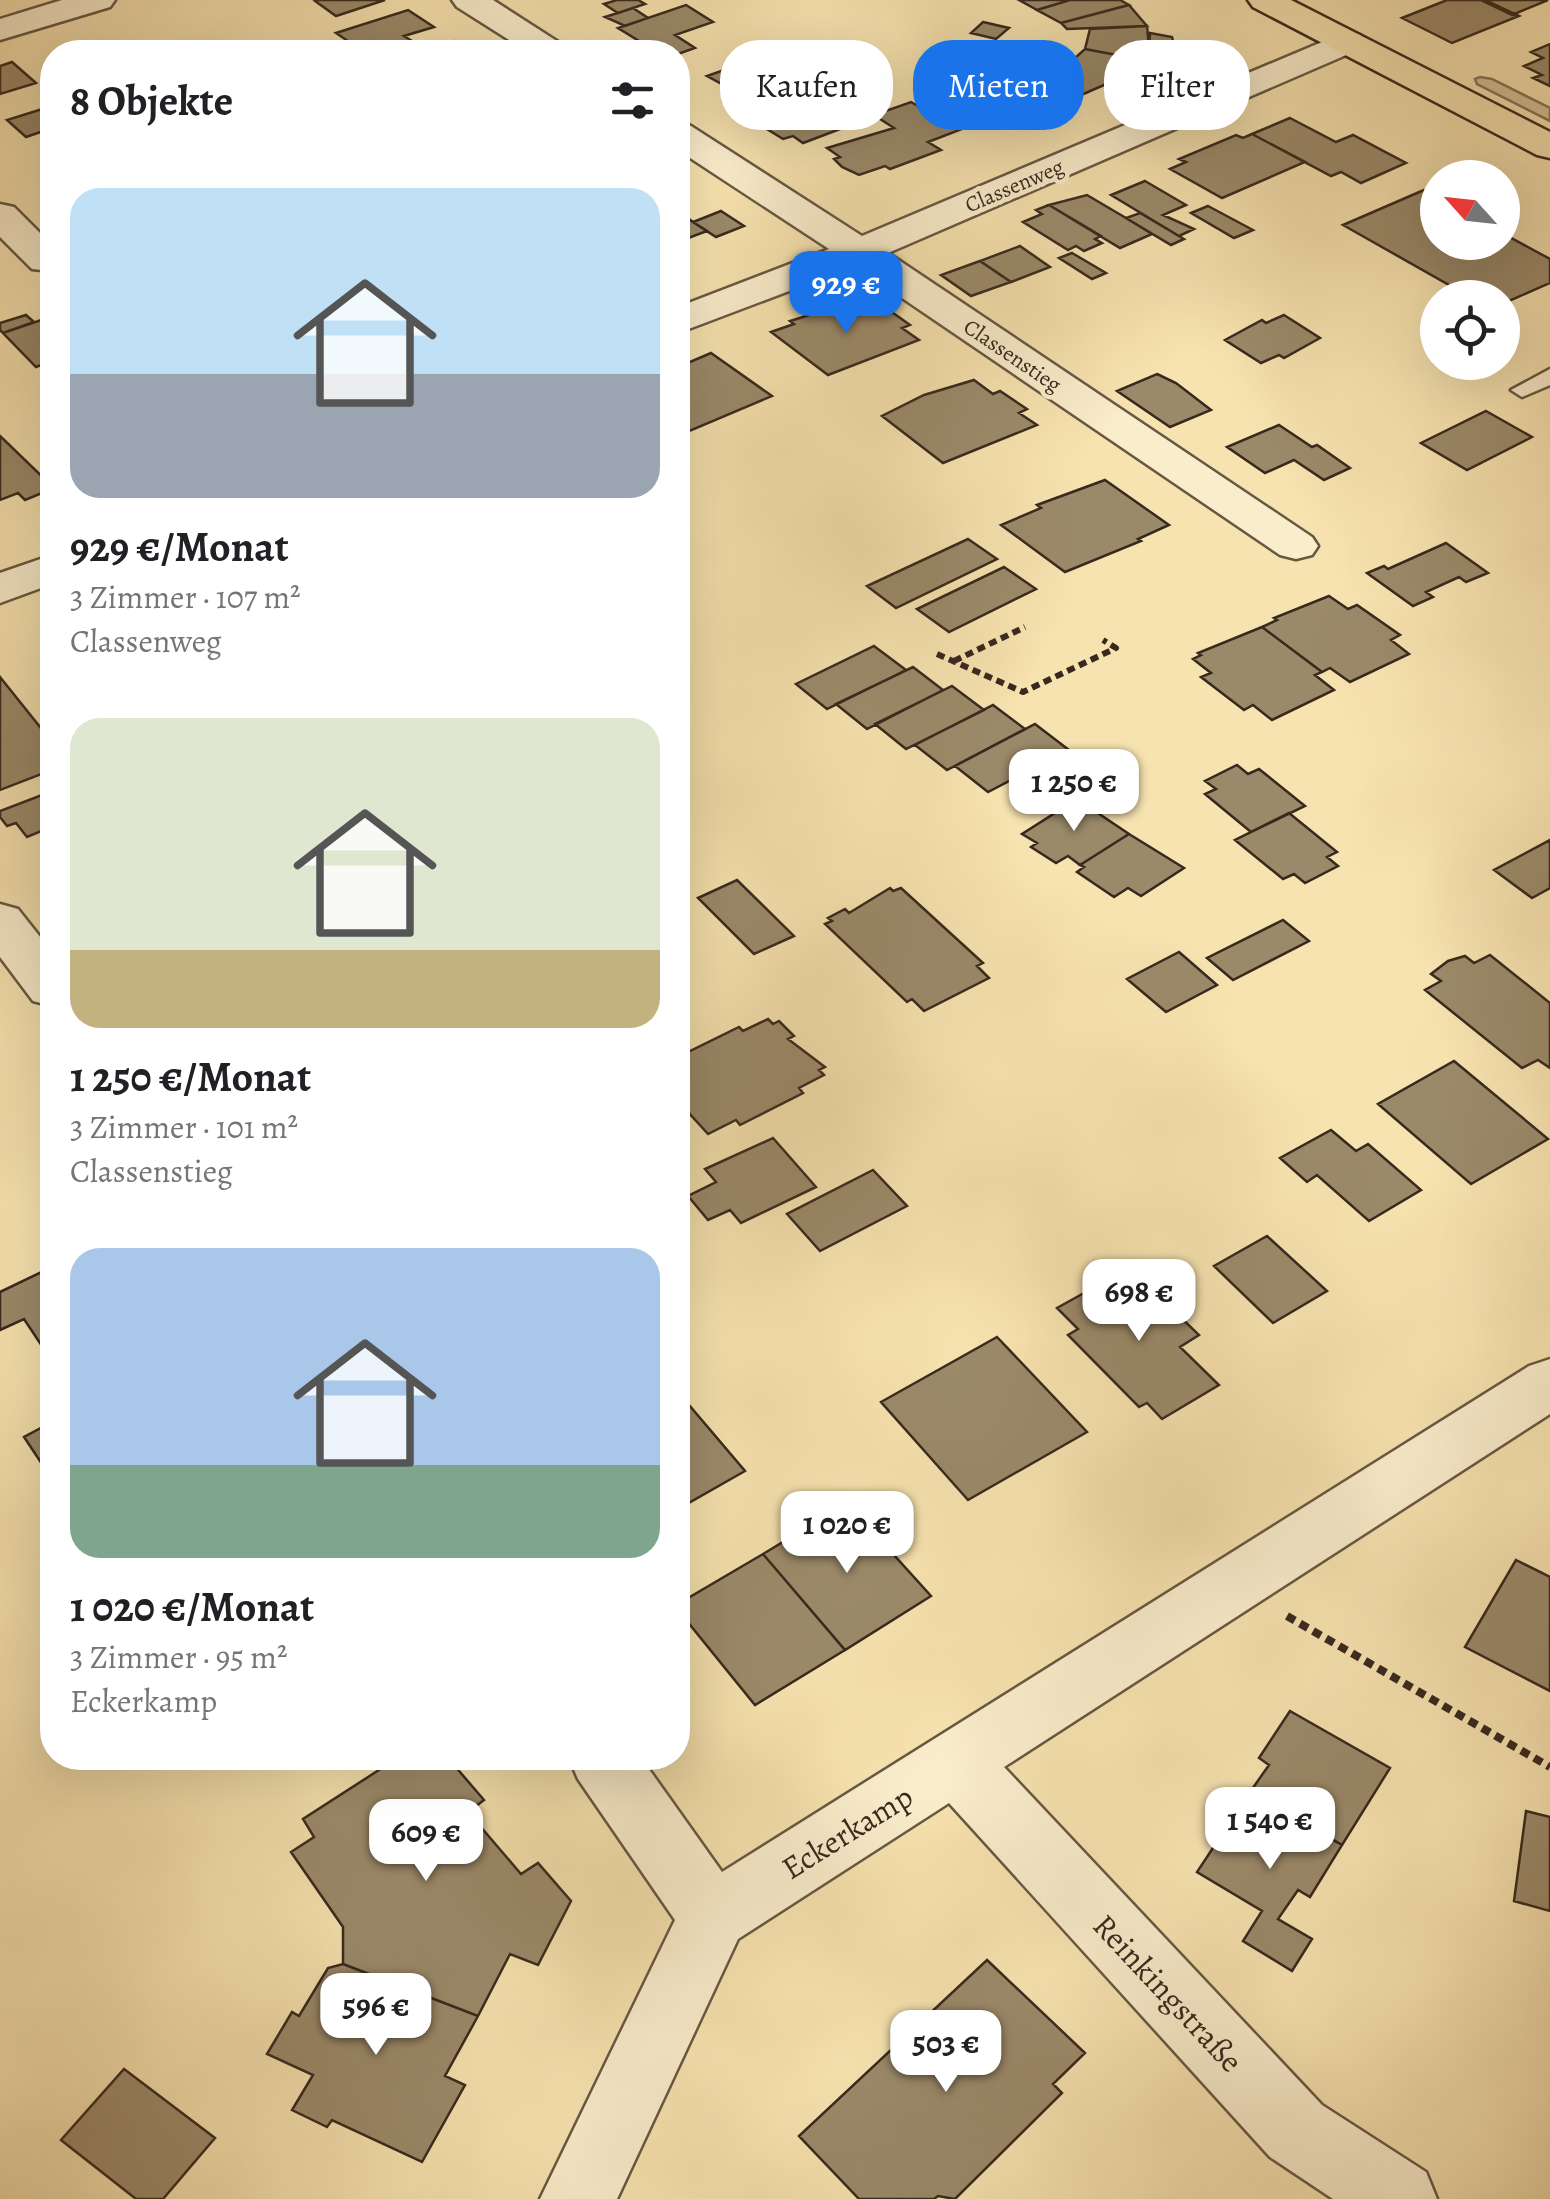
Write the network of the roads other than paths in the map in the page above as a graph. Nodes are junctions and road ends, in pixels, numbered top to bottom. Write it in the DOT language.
graph roads {
  1 [pos="98,0"];
  2 [pos="470,0"];
  3 [pos="1265,0"];
  4 [pos="1295,8"];
  5 [pos="0,30"];
  6 [pos="532,40"];
  7 [pos="1348,42"];
  8 [pos="690,142"];
  9 [pos="1550,147"];
  10 [pos="0,215"];
  11 [pos="859,251"];
  12 [pos="40,257"];
  13 [pos="690,316"];
  14 [pos="1550,376"];
  15 [pos="1522,390"];
  16 [pos="1296,546"];
  17 [pos="40,573"];
  18 [pos="0,589"];
  19 [pos="0,922"];
  20 [pos="40,973"];
  21 [pos="1550,1382"];
  22 [pos="956,1764"];
  23 [pos="610,1770"];
  24 [pos="713,1916"];
  25 [pos="578,2199"];
  26 [pos="1399,2199"];
  1 -- 5 [label="street"];
  2 -- 6 [label="street"];
  3 -- 4 [label="main road"];
  4 -- 7 [label="main road"];
  7 -- 9 [label="main road"];
  7 -- 11 [label="street, Classenweg"];
  8 -- 11 [label="street, Classenstieg"];
  10 -- 12 [label="street"];
  11 -- 13 [label="street, Classenweg"];
  11 -- 16 [label="street, Classenstieg"];
  14 -- 15 [label="lane"];
  17 -- 18 [label="street"];
  19 -- 20 [label="street"];
  21 -- 22 [label="street, Eckerkamp"];
  22 -- 24 [label="street, Eckerkamp"];
  22 -- 26 [label="street, Reinkingstraße"];
  23 -- 24 [label="street"];
  24 -- 25 [label="street"];
}
